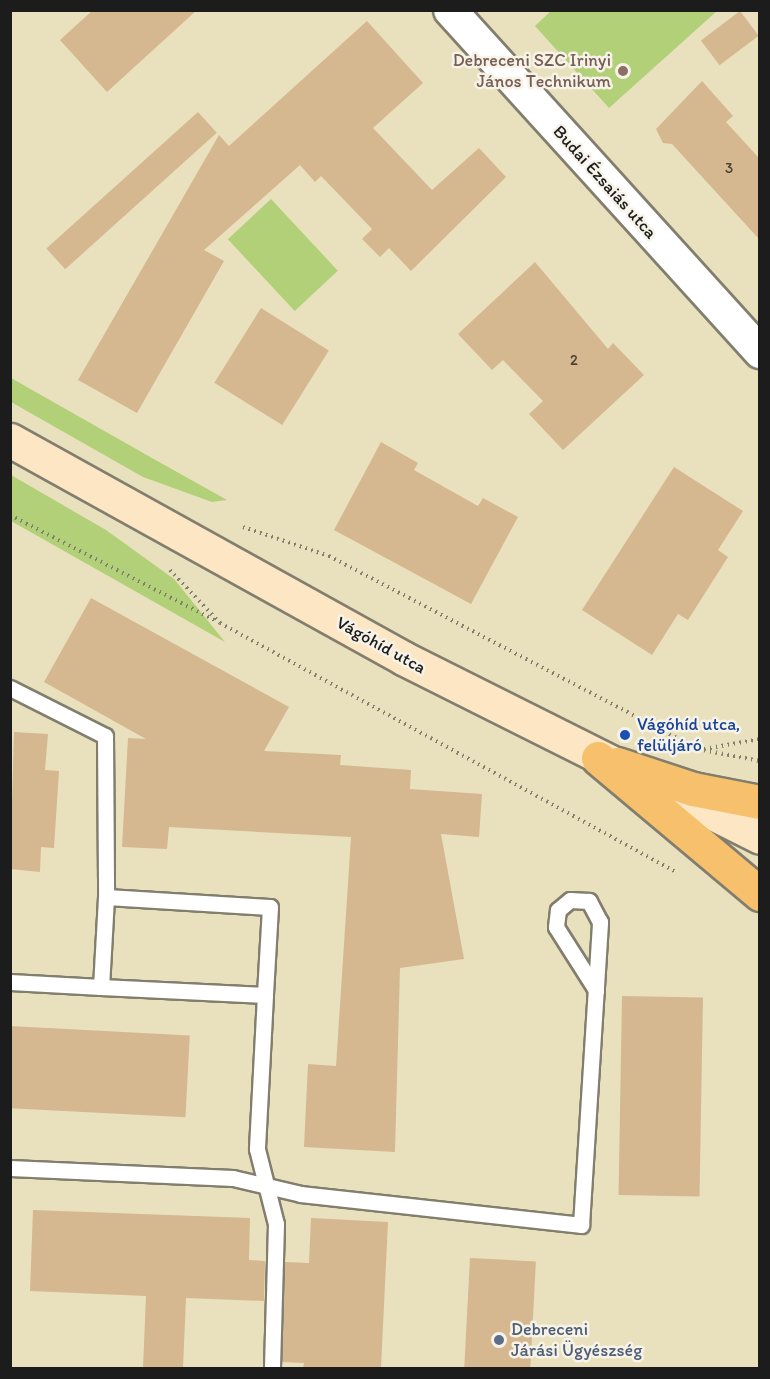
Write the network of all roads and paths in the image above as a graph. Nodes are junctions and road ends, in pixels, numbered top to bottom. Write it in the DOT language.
graph roads {
  1 [pos="456,12"];
  2 [pos="759,352"];
  3 [pos="10,440"];
  4 [pos="10,515"];
  5 [pos="329,556"];
  6 [pos="163,564"];
  7 [pos="220,623"];
  8 [pos="10,688"];
  9 [pos="759,739"];
  10 [pos="698,749"];
  11 [pos="598,758"];
  12 [pos="759,761"];
  13 [pos="759,802"];
  14 [pos="759,837"];
  15 [pos="686,877"];
  16 [pos="759,894"];
  17 [pos="106,897"];
  18 [pos="10,982"];
  19 [pos="101,987"];
  20 [pos="596,990"];
  21 [pos="265,995"];
  22 [pos="10,1168"];
  23 [pos="266,1186"];
  24 [pos="272,1368"];
  1 -- 2 [label="street, Budai Ézsaiás utca"];
  3 -- 11 [label="main road, Vágóhíd utca"];
  4 -- 7 [label="path"];
  5 -- 10 [label="path"];
  6 -- 7 [label="path"];
  7 -- 15 [label="path"];
  8 -- 17 [label="lane"];
  9 -- 10 [label="path"];
  10 -- 12 [label="path"];
  11 -- 13 [label="main road"];
  11 -- 14 [label="main road, Vágóhíd utca"];
  11 -- 16 [label="main road"];
  17 -- 19 [label="lane"];
  17 -- 21 [label="lane"];
  18 -- 19 [label="lane"];
  19 -- 21 [label="lane"];
  20 -- 20 [label="lane"];
  20 -- 23 [label="lane"];
  21 -- 23 [label="lane"];
  22 -- 23 [label="lane"];
  23 -- 24 [label="lane"];
}
